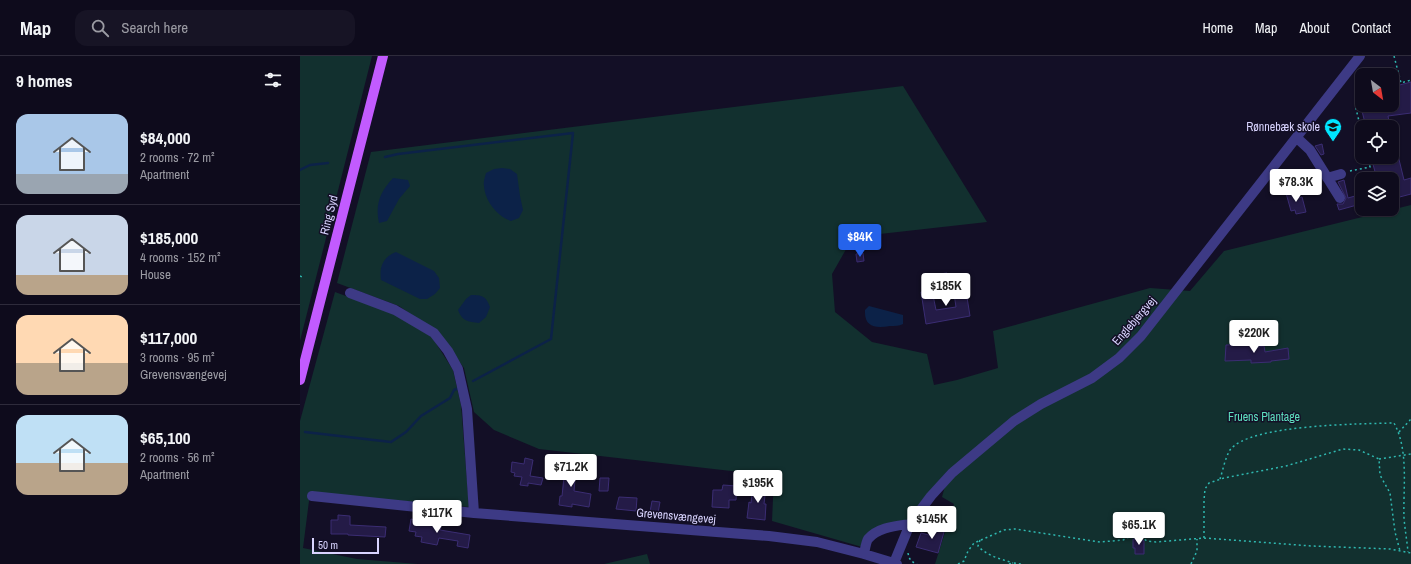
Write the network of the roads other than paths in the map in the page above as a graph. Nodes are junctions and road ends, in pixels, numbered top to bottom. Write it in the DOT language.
graph roads {
  1 [pos="383,56"];
  2 [pos="1360,56"];
  3 [pos="1297,138"];
  4 [pos="1341,174"];
  5 [pos="1327,178"];
  6 [pos="1340,198"];
  7 [pos="350,293"];
  8 [pos="300,380"];
  9 [pos="312,496"];
  10 [pos="474,513"];
  11 [pos="910,524"];
  12 [pos="864,554"];
  13 [pos="895,564"];
  1 -- 8 [label="main road, Ring Syd"];
  2 -- 3 [label="street, Englebjergvej"];
  3 -- 5 [label="street"];
  3 -- 11 [label="street, Englebjergvej"];
  4 -- 5 [label="street"];
  5 -- 6 [label="street"];
  7 -- 10 [label="street"];
  9 -- 10 [label="street, Grevensvængevej"];
  10 -- 12 [label="street, Grevensvængevej"];
  11 -- 12 [label="street"];
  11 -- 13 [label="street, Englebjergvej"];
  12 -- 13 [label="street, Grevensvængevej"];
}
